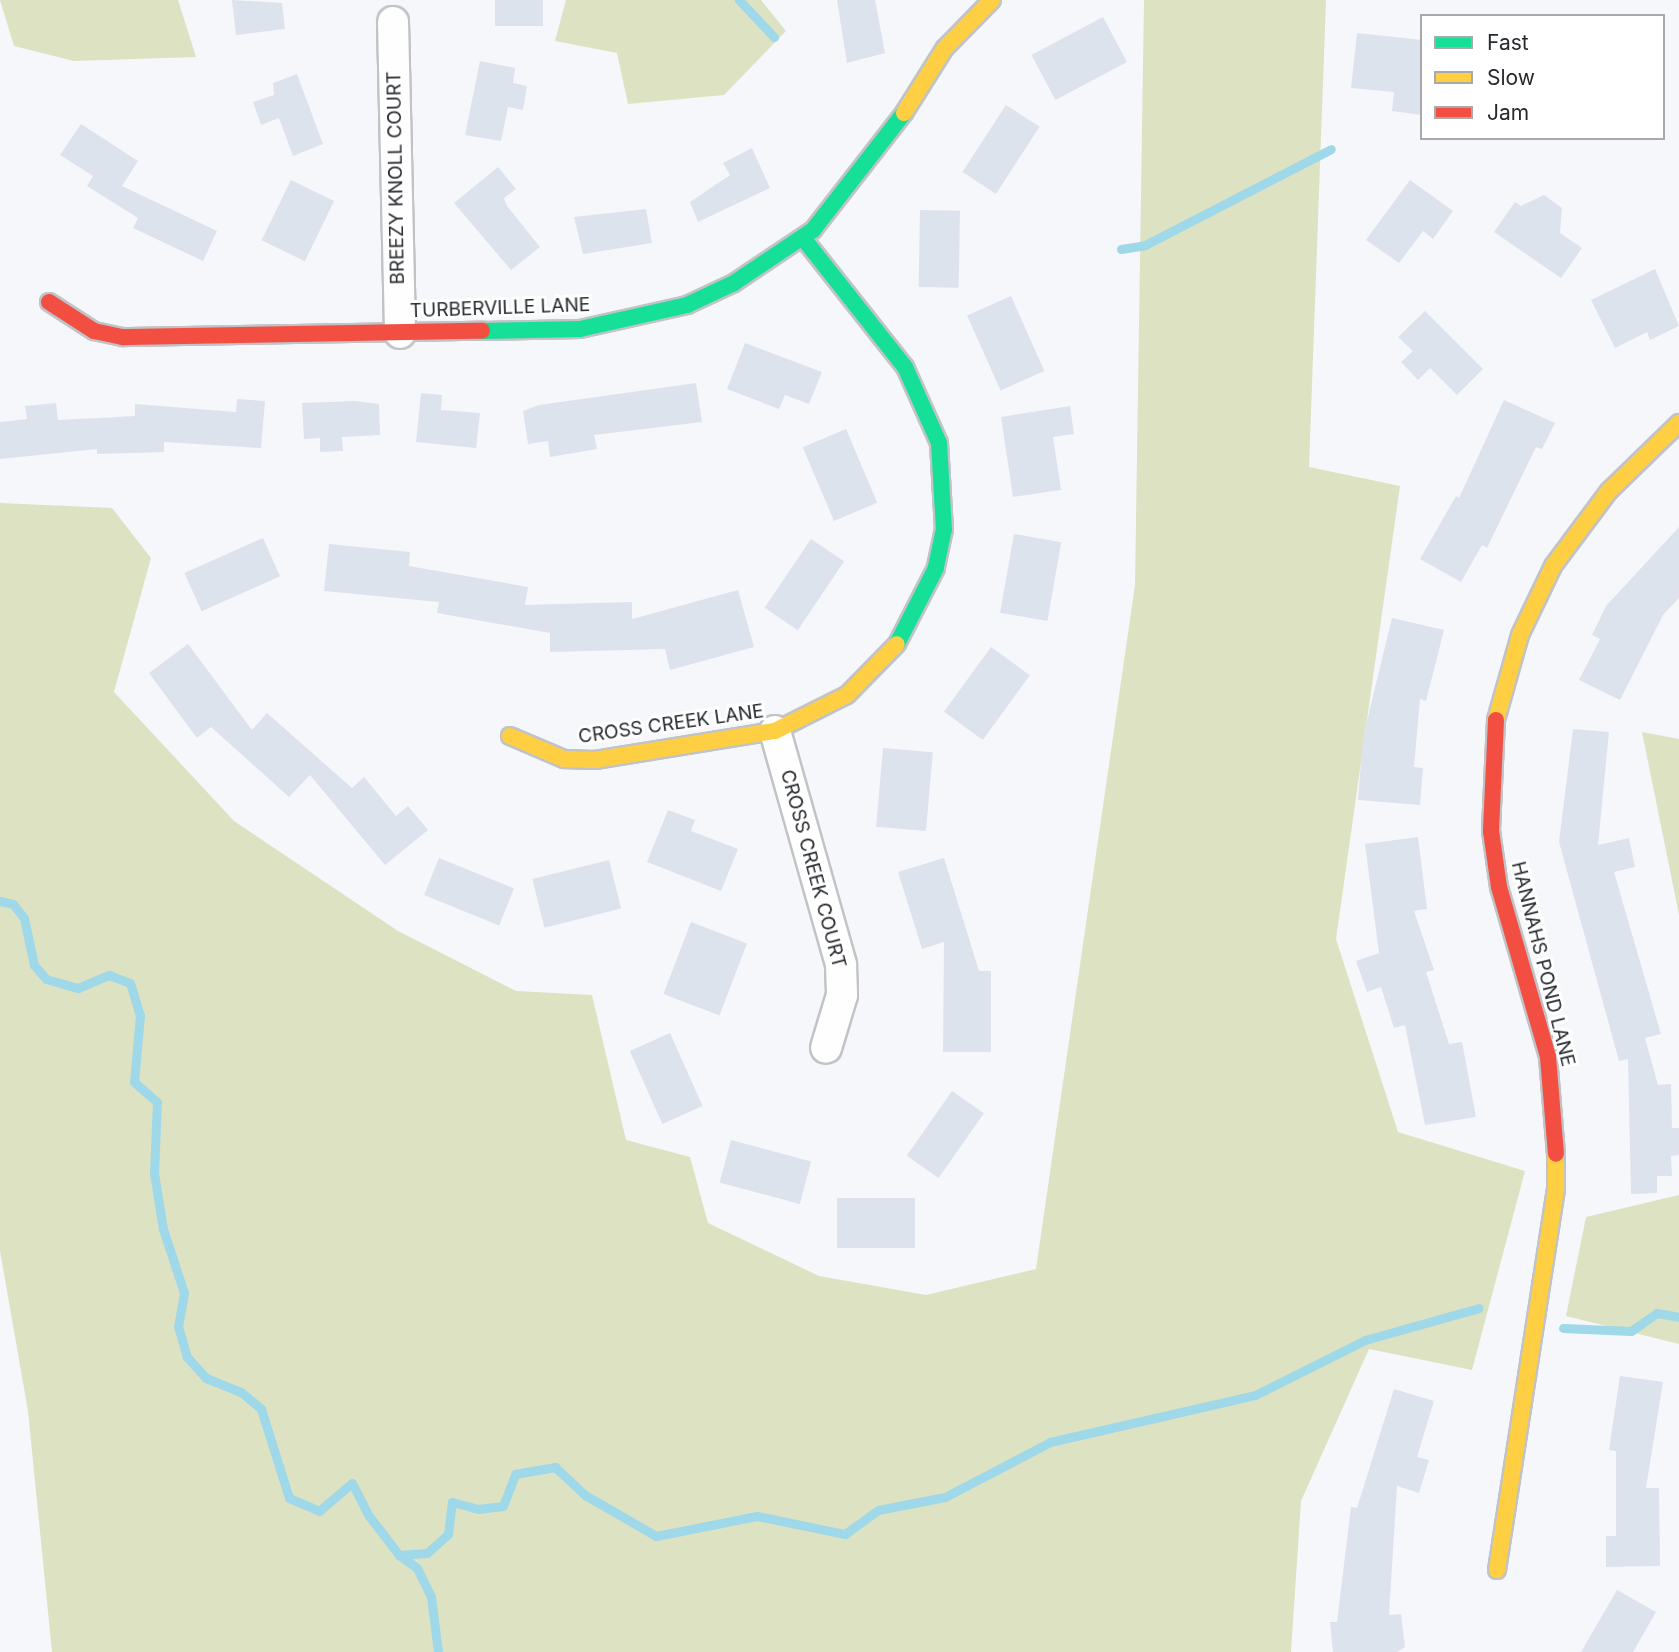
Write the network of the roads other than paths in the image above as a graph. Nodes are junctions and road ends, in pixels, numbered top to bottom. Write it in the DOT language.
graph roads {
  1 [pos="992,0"];
  2 [pos="393,22"];
  3 [pos="803,238"];
  4 [pos="49,302"];
  5 [pos="400,333"];
  6 [pos="1679,423"];
  7 [pos="775,731"];
  8 [pos="510,736"];
  9 [pos="826,1048"];
  10 [pos="1497,1570"];
  1 -- 3 [label="street, TURBERVILLE LANE"];
  2 -- 5 [label="street, BREEZY KNOLL COURT"];
  3 -- 5 [label="street, TURBERVILLE LANE"];
  3 -- 7 [label="street, CROSS CREEK LANE"];
  4 -- 5 [label="street, TURBERVILLE LANE"];
  6 -- 10 [label="street, HANNAHS POND LANE"];
  7 -- 8 [label="street, CROSS CREEK LANE"];
  7 -- 9 [label="street, CROSS CREEK COURT"];
}
